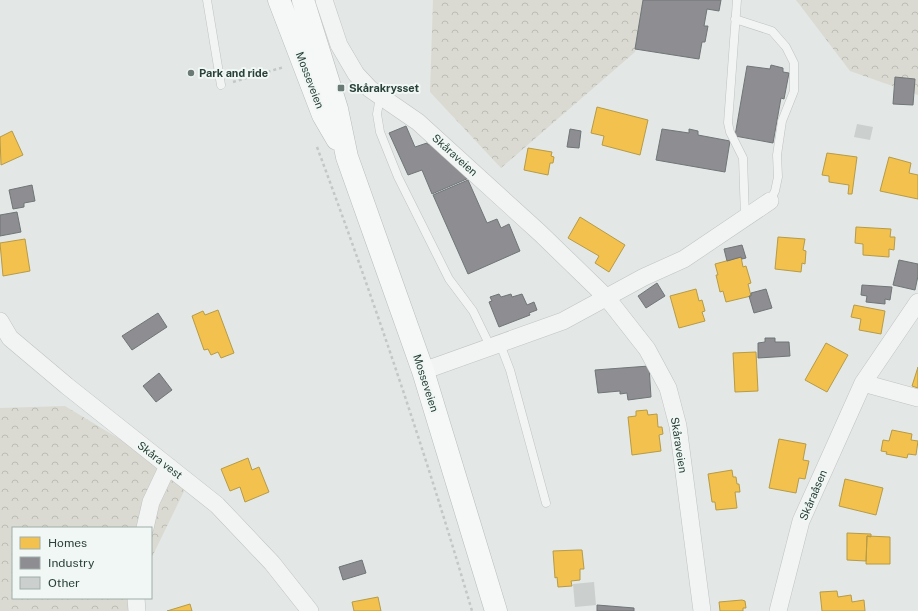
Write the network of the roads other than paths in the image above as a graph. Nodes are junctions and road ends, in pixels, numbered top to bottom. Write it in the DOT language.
graph roads {
  1 [pos="206,0"];
  2 [pos="278,0"];
  3 [pos="302,0"];
  4 [pos="324,0"];
  5 [pos="737,0"];
  6 [pos="735,19"];
  7 [pos="221,86"];
  8 [pos="380,97"];
  9 [pos="347,157"];
  10 [pos="770,202"];
  11 [pos="745,219"];
  12 [pos="607,298"];
  13 [pos="918,302"];
  14 [pos="0,321"];
  15 [pos="495,346"];
  16 [pos="423,371"];
  17 [pos="863,383"];
  18 [pos="918,398"];
  19 [pos="168,466"];
  20 [pos="546,503"];
  21 [pos="146,527"];
  22 [pos="136,599"];
  23 [pos="137,611"];
  24 [pos="310,611"];
  25 [pos="496,611"];
  26 [pos="702,611"];
  27 [pos="778,611"];
  1 -- 7 [label="lane"];
  2 -- 9 [label="highway, Mosseveien"];
  3 -- 9 [label="highway, Mosseveien"];
  4 -- 8 [label="street, Skåraveien"];
  5 -- 6 [label="lane"];
  6 -- 10 [label="lane"];
  6 -- 11 [label="lane"];
  8 -- 12 [label="street, Skåraveien"];
  8 -- 15 [label="lane"];
  9 -- 16 [label="highway, Mosseveien"];
  10 -- 11 [label="street"];
  11 -- 12 [label="street"];
  12 -- 15 [label="street"];
  12 -- 26 [label="street, Skåraveien"];
  13 -- 17 [label="street, Skåraåsen"];
  14 -- 19 [label="street, Skåra vest"];
  15 -- 16 [label="street"];
  15 -- 20 [label="lane"];
  16 -- 25 [label="highway, Mosseveien"];
  17 -- 18 [label="street"];
  17 -- 27 [label="street, Skåraåsen"];
  19 -- 21 [label="street"];
  19 -- 24 [label="street, Skåra vest"];
  22 -- 23 [label="street"];
}
